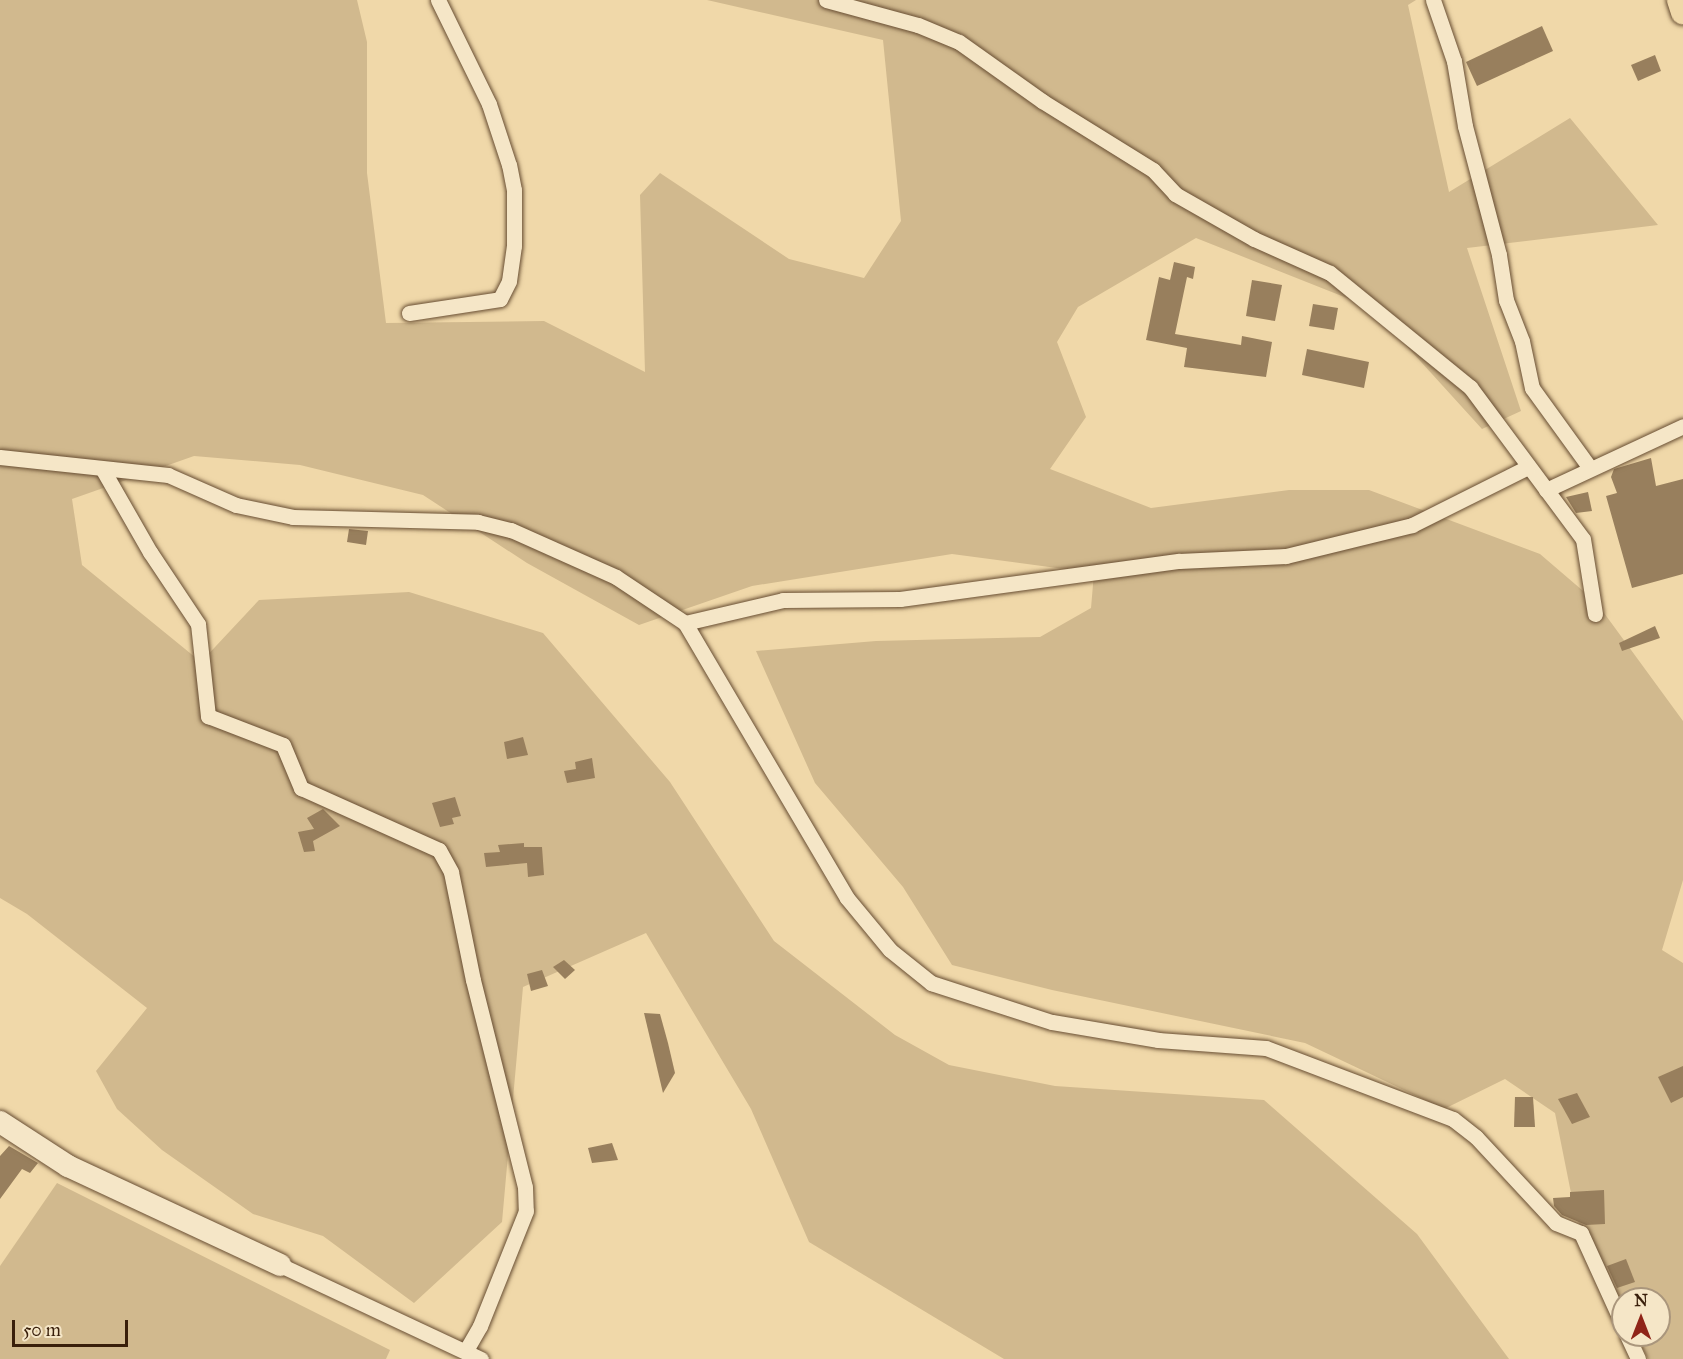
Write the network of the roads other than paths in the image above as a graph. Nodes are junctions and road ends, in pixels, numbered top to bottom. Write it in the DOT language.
graph roads {
  1 [pos="438,0"];
  2 [pos="826,0"];
  3 [pos="1433,0"];
  4 [pos="1679,0"];
  5 [pos="1683,12"];
  6 [pos="409,313"];
  7 [pos="1683,426"];
  8 [pos="0,457"];
  9 [pos="1528,467"];
  10 [pos="1590,468"];
  11 [pos="103,470"];
  12 [pos="1546,490"];
  13 [pos="1594,614"];
  14 [pos="685,623"];
  15 [pos="0,1122"];
  16 [pos="280,1264"];
  17 [pos="1611,1299"];
  18 [pos="465,1350"];
  19 [pos="482,1359"];
  1 -- 6 [label="street"];
  2 -- 9 [label="street"];
  3 -- 10 [label="street"];
  4 -- 5 [label="main road"];
  7 -- 10 [label="street"];
  8 -- 11 [label="street"];
  9 -- 12 [label="street"];
  9 -- 14 [label="street"];
  10 -- 12 [label="street"];
  11 -- 14 [label="street"];
  11 -- 18 [label="street"];
  12 -- 13 [label="street"];
  14 -- 17 [label="street"];
  15 -- 16 [label="street"];
  16 -- 18 [label="street"];
  18 -- 19 [label="street"];
}
